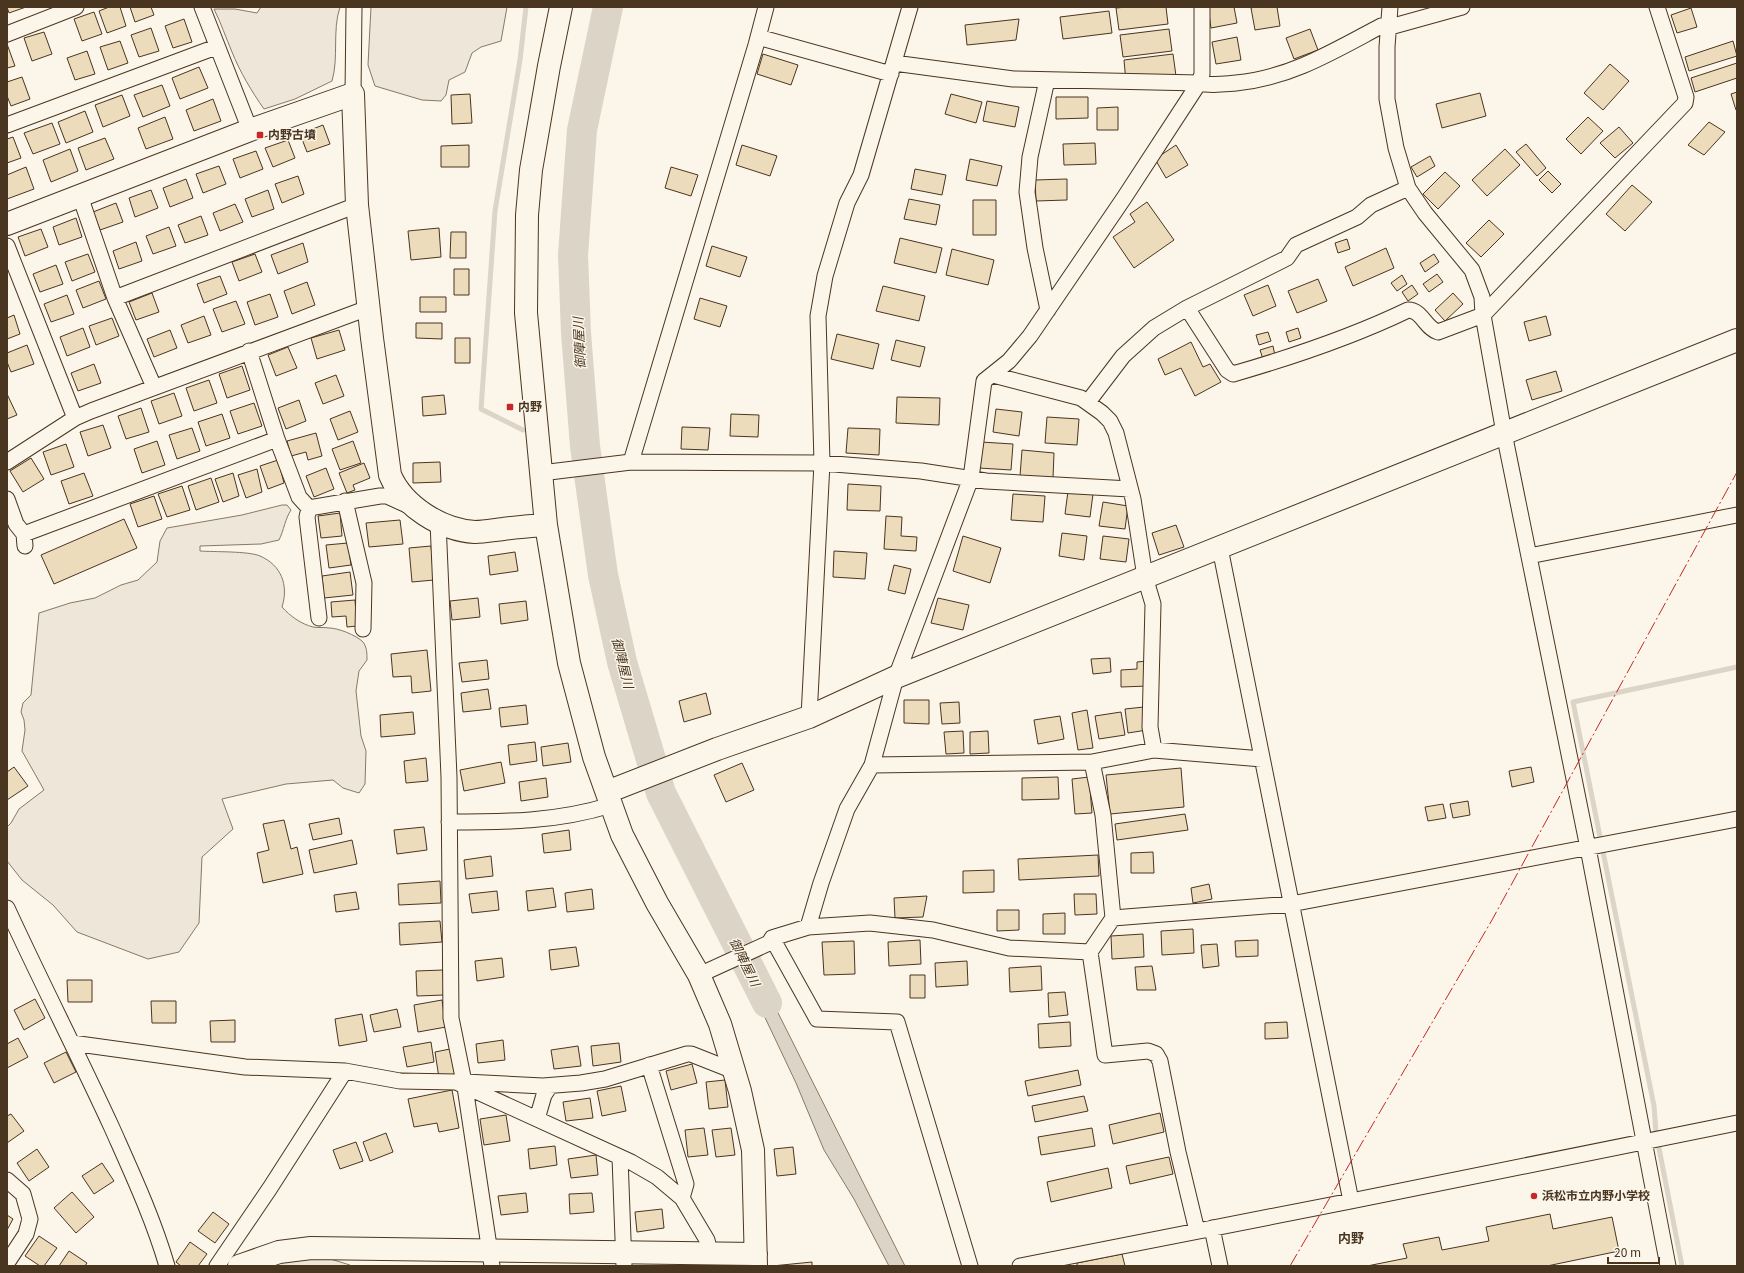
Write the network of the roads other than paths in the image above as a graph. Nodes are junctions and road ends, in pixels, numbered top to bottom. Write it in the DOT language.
graph roads {
  1 [pos="76,7"];
  2 [pos="202,7"];
  3 [pos="354,7"];
  4 [pos="561,7"];
  5 [pos="766,7"];
  6 [pos="910,7"];
  7 [pos="1202,7"];
  8 [pos="1390,7"];
  9 [pos="1462,7"];
  10 [pos="1657,7"];
  11 [pos="1390,28"];
  12 [pos="7,34"];
  13 [pos="758,37"];
  14 [pos="216,47"];
  15 [pos="892,68"];
  16 [pos="1046,80"];
  17 [pos="1199,83"];
  18 [pos="353,94"];
  19 [pos="7,125"];
  20 [pos="250,130"];
  21 [pos="1408,188"];
  22 [pos="80,196"];
  23 [pos="357,205"];
  24 [pos="7,224"];
  25 [pos="7,246"];
  26 [pos="115,298"];
  27 [pos="368,308"];
  28 [pos="1187,308"];
  29 [pos="1048,310"];
  30 [pos="1483,315"];
  31 [pos="1737,340"];
  32 [pos="249,351"];
  33 [pos="993,375"];
  34 [pos="154,387"];
  35 [pos="1088,402"];
  36 [pos="75,418"];
  37 [pos="1504,433"];
  38 [pos="277,439"];
  39 [pos="7,462"];
  40 [pos="623,463"];
  41 [pos="822,463"];
  42 [pos="549,471"];
  43 [pos="971,478"];
  44 [pos="1130,489"];
  45 [pos="7,499"];
  46 [pos="345,501"];
  47 [pos="309,508"];
  48 [pos="416,509"];
  49 [pos="1737,515"];
  50 [pos="438,522"];
  51 [pos="546,525"];
  52 [pos="1220,548"];
  53 [pos="1529,556"];
  54 [pos="1145,577"];
  55 [pos="319,618"];
  56 [pos="362,629"];
  57 [pos="896,677"];
  58 [pos="809,717"];
  59 [pos="1154,750"];
  60 [pos="1262,759"];
  61 [pos="1092,762"];
  62 [pos="872,765"];
  63 [pos="614,794"];
  64 [pos="1737,818"];
  65 [pos="449,822"];
  66 [pos="1596,846"];
  67 [pos="1291,904"];
  68 [pos="7,908"];
  69 [pos="1113,918"];
  70 [pos="808,927"];
  71 [pos="771,941"];
  72 [pos="1090,952"];
  73 [pos="705,972"];
  74 [pos="72,1043"];
  75 [pos="649,1065"];
  76 [pos="345,1071"];
  77 [pos="734,1071"];
  78 [pos="464,1085"];
  79 [pos="550,1086"];
  80 [pos="537,1119"];
  81 [pos="1737,1124"];
  82 [pos="1654,1140"];
  83 [pos="620,1157"];
  84 [pos="7,1180"];
  85 [pos="682,1198"];
  86 [pos="1351,1201"];
  87 [pos="1212,1228"];
  88 [pos="1197,1231"];
  89 [pos="710,1253"];
  90 [pos="491,1258"];
  91 [pos="624,1259"];
  92 [pos="756,1260"];
  93 [pos="10,1263"];
  94 [pos="167,1266"];
  95 [pos="217,1266"];
  96 [pos="239,1266"];
  97 [pos="970,1266"];
  98 [pos="1020,1266"];
  99 [pos="1220,1266"];
  100 [pos="1668,1266"];
  1 -- 12 [label="street"];
  2 -- 14 [label="street"];
  3 -- 18 [label="street"];
  4 -- 42 [label="street"];
  5 -- 13 [label="street"];
  6 -- 15 [label="street"];
  7 -- 17 [label="street"];
  8 -- 11 [label="street"];
  9 -- 11 [label="street"];
  10 -- 30 [label="street"];
  11 -- 17 [label="street"];
  11 -- 21 [label="street"];
  13 -- 15 [label="street"];
  13 -- 40 [label="street"];
  14 -- 19 [label="street"];
  14 -- 20 [label="street"];
  15 -- 16 [label="street"];
  15 -- 41 [label="street"];
  16 -- 17 [label="street"];
  16 -- 29 [label="street"];
  17 -- 29 [label="street"];
  18 -- 20 [label="street"];
  18 -- 23 [label="street"];
  20 -- 22 [label="street"];
  21 -- 28 [label="street"];
  21 -- 30 [label="street"];
  22 -- 24 [label="street"];
  22 -- 26 [label="street"];
  23 -- 26 [label="street"];
  23 -- 27 [label="street"];
  25 -- 36 [label="street"];
  26 -- 34 [label="street"];
  27 -- 32 [label="street"];
  27 -- 48 [label="street"];
  28 -- 30 [label="street"];
  28 -- 35 [label="street"];
  29 -- 33 [label="street"];
  30 -- 37 [label="street"];
  31 -- 37 [label="street"];
  32 -- 34 [label="street"];
  32 -- 38 [label="street"];
  33 -- 35 [label="street"];
  33 -- 43 [label="street"];
  34 -- 36 [label="street"];
  35 -- 44 [label="street"];
  36 -- 39 [label="street"];
  37 -- 52 [label="street"];
  37 -- 53 [label="street"];
  38 -- 45 [label="street"];
  38 -- 47 [label="street"];
  40 -- 41 [label="street"];
  40 -- 42 [label="street"];
  41 -- 43 [label="street"];
  41 -- 58 [label="street"];
  42 -- 51 [label="street"];
  43 -- 44 [label="street"];
  43 -- 57 [label="street"];
  44 -- 54 [label="street"];
  46 -- 47 [label="street"];
  46 -- 48 [label="street"];
  46 -- 56 [label="street"];
  47 -- 55 [label="street"];
  48 -- 50 [label="street"];
  49 -- 53 [label="street"];
  50 -- 51 [label="street"];
  50 -- 65 [label="street"];
  51 -- 63 [label="street"];
  52 -- 54 [label="street"];
  52 -- 60 [label="street"];
  53 -- 66 [label="street"];
  54 -- 57 [label="street"];
  54 -- 59 [label="street"];
  57 -- 58 [label="street"];
  57 -- 62 [label="street"];
  58 -- 63 [label="street"];
  59 -- 60 [label="street"];
  59 -- 61 [label="street"];
  60 -- 67 [label="street"];
  61 -- 62 [label="street"];
  61 -- 69 [label="street"];
  62 -- 70 [label="street"];
  63 -- 65 [label="street"];
  63 -- 73 [label="street"];
  64 -- 66 [label="street"];
  65 -- 78 [label="street"];
  66 -- 67 [label="street"];
  66 -- 82 [label="street"];
  67 -- 69 [label="street"];
  67 -- 86 [label="street"];
  68 -- 74 [label="street"];
  69 -- 72 [label="street"];
  70 -- 71 [label="street"];
  70 -- 72 [label="street"];
  71 -- 73 [label="street"];
  71 -- 97 [label="street"];
  72 -- 88 [label="street"];
  73 -- 77 [label="street"];
  74 -- 76 [label="street"];
  74 -- 94 [label="street"];
  75 -- 77 [label="street"];
  75 -- 79 [label="street"];
  75 -- 85 [label="street"];
  76 -- 78 [label="street"];
  76 -- 95 [label="street"];
  77 -- 92 [label="street"];
  78 -- 79 [label="street"];
  78 -- 80 [label="street"];
  78 -- 90 [label="street"];
  79 -- 80 [label="street"];
  80 -- 83 [label="street"];
  81 -- 82 [label="street"];
  82 -- 86 [label="street"];
  82 -- 100 [label="street"];
  83 -- 85 [label="street"];
  83 -- 91 [label="street"];
  84 -- 93 [label="street"];
  85 -- 89 [label="street"];
  86 -- 87 [label="street"];
  87 -- 88 [label="street"];
  87 -- 99 [label="street"];
  88 -- 98 [label="street"];
  89 -- 91 [label="street"];
  89 -- 92 [label="street"];
  90 -- 91 [label="street"];
  90 -- 96 [label="street"];
}
